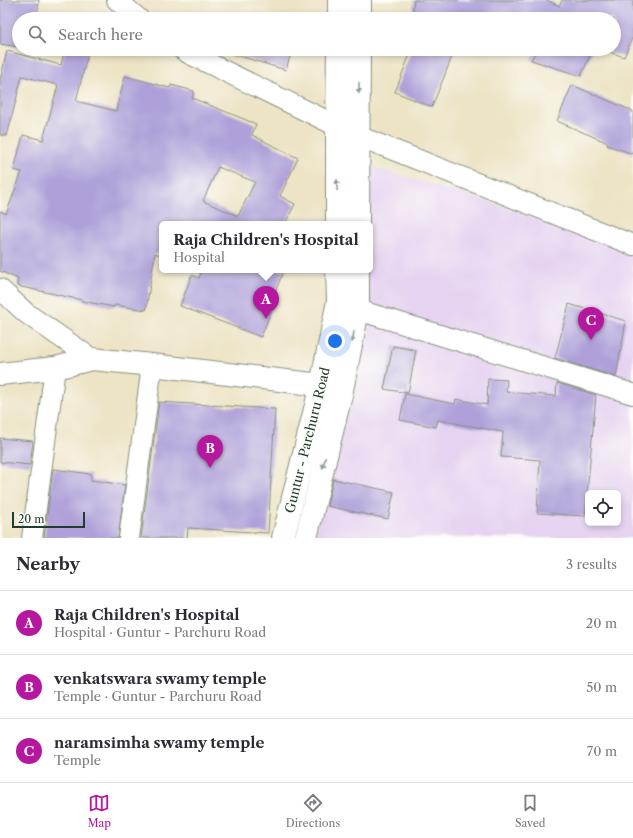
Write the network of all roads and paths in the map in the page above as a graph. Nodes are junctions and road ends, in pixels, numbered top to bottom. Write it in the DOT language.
graph roads {
  1 [pos="117,0"];
  2 [pos="339,0"];
  3 [pos="360,0"];
  4 [pos="131,12"];
  5 [pos="339,12"];
  6 [pos="360,12"];
  7 [pos="194,56"];
  8 [pos="338,56"];
  9 [pos="359,56"];
  10 [pos="337,126"];
  11 [pos="358,136"];
  12 [pos="337,221"];
  13 [pos="358,221"];
  14 [pos="633,245"];
  15 [pos="338,273"];
  16 [pos="358,273"];
  17 [pos="0,289"];
  18 [pos="338,301"];
  19 [pos="358,310"];
  20 [pos="92,360"];
  21 [pos="152,365"];
  22 [pos="55,368"];
  23 [pos="0,374"];
  24 [pos="321,385"];
  25 [pos="633,394"];
  26 [pos="32,538"];
  27 [pos="129,538"];
  28 [pos="283,538"];
  29 [pos="306,538"];
  1 -- 4 [label="street"];
  2 -- 5 [label="main road"];
  3 -- 6 [label="main road"];
  7 -- 10 [label="street"];
  8 -- 10 [label="main road"];
  9 -- 11 [label="main road, one-way"];
  10 -- 11 [label="main road"];
  12 -- 10 [label="main road, one-way"];
  11 -- 13 [label="main road"];
  11 -- 14 [label="street"];
  15 -- 18 [label="main road, Guntur - Parchuru Road"];
  16 -- 19 [label="main road, Guntur - Parchuru Road"];
  17 -- 20 [label="street"];
  18 -- 19 [label="street"];
  18 -- 24 [label="main road, Guntur - Parchuru Road"];
  19 -- 25 [label="street"];
  19 -- 29 [label="main road, Guntur - Parchuru Road, one-way"];
  20 -- 21 [label="main road"];
  20 -- 22 [label="main road"];
  21 -- 24 [label="main road"];
  21 -- 27 [label="street"];
  22 -- 23 [label="main road"];
  22 -- 26 [label="street"];
  24 -- 28 [label="main road, Guntur - Parchuru Road"];
}
